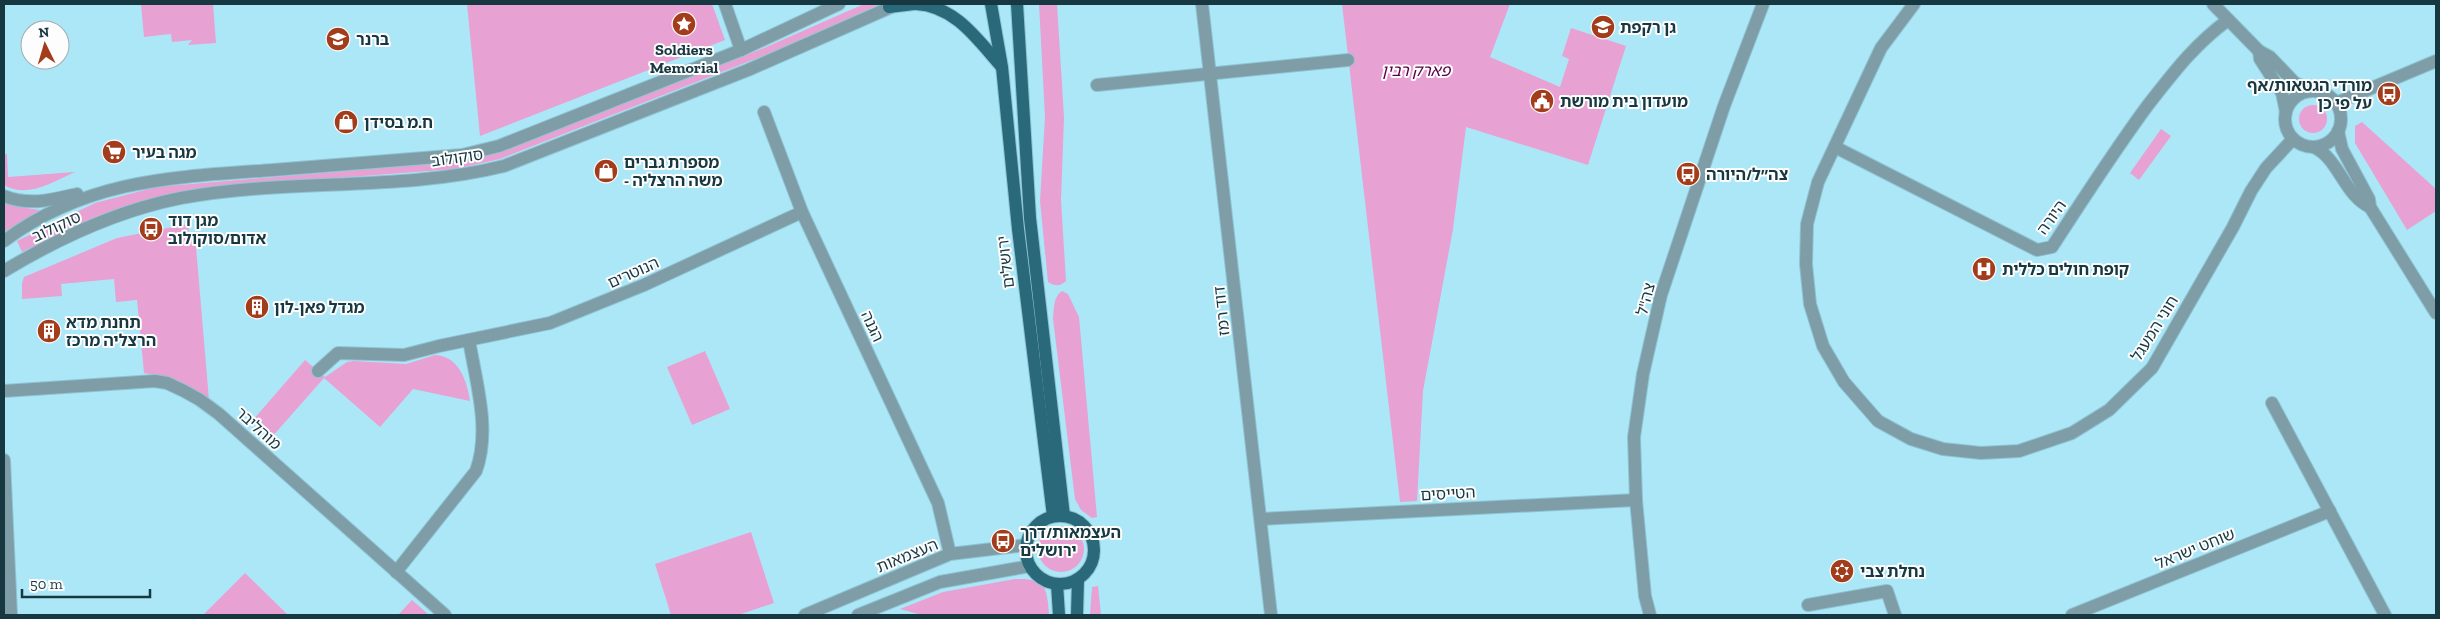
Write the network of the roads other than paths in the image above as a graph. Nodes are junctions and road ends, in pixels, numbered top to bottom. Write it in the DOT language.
graph roads {
  1 [pos="725,4"];
  2 [pos="839,4"];
  3 [pos="915,4"];
  4 [pos="991,4"];
  5 [pos="1017,4"];
  6 [pos="1202,4"];
  7 [pos="1763,4"];
  8 [pos="1914,4"];
  9 [pos="2213,4"];
  10 [pos="894,5"];
  11 [pos="2228,20"];
  12 [pos="741,50"];
  13 [pos="2259,51"];
  14 [pos="1348,60"];
  15 [pos="2436,61"];
  16 [pos="1002,67"];
  17 [pos="1211,73"];
  18 [pos="1097,85"];
  19 [pos="2313,91"];
  20 [pos="2336,103"];
  21 [pos="764,112"];
  22 [pos="2286,112"];
  23 [pos="2338,131"];
  24 [pos="2293,139"];
  25 [pos="2314,147"];
  26 [pos="1835,148"];
  27 [pos="112,188"];
  28 [pos="4,196"];
  29 [pos="2370,207"];
  30 [pos="802,212"];
  31 [pos="4,241"];
  32 [pos="4,272"];
  33 [pos="2436,313"];
  34 [pos="469,340"];
  35 [pos="318,371"];
  36 [pos="4,391"];
  37 [pos="2272,404"];
  38 [pos="4,460"];
  39 [pos="4,475"];
  40 [pos="1636,500"];
  41 [pos="2330,511"];
  42 [pos="1058,516"];
  43 [pos="1261,519"];
  44 [pos="1026,544"];
  45 [pos="950,554"];
  46 [pos="1030,566"];
  47 [pos="396,572"];
  48 [pos="1078,579"];
  49 [pos="1057,584"];
  50 [pos="1808,605"];
  51 [pos="11,615"];
  52 [pos="445,615"];
  53 [pos="805,615"];
  54 [pos="858,615"];
  55 [pos="1059,615"];
  56 [pos="1077,615"];
  57 [pos="1271,615"];
  58 [pos="1650,615"];
  59 [pos="1895,615"];
  60 [pos="2072,615"];
  61 [pos="2385,615"];
  1 -- 12 [label="street"];
  2 -- 12 [label="street, סוקולוב"];
  3 -- 10 [label="main road"];
  3 -- 16 [label="main road"];
  4 -- 16 [label="main road, ירושלים"];
  5 -- 42 [label="main road, ירושלים"];
  6 -- 17 [label="street, דוד רמז"];
  7 -- 40 [label="street, צה\"ל"];
  8 -- 26 [label="street, חוני המעגל"];
  9 -- 11 [label="street"];
  10 -- 32 [label="street, סוקולוב"];
  11 -- 13 [label="street"];
  11 -- 26 [label="street, היורה"];
  12 -- 27 [label="street, סוקולוב"];
  13 -- 19 [label="street"];
  13 -- 22 [label="street"];
  14 -- 17 [label="street"];
  15 -- 20 [label="street"];
  16 -- 42 [label="main road, ירושלים"];
  17 -- 18 [label="street"];
  17 -- 43 [label="street, דוד רמז"];
  19 -- 20 [label="street"];
  19 -- 22 [label="street"];
  20 -- 23 [label="street"];
  21 -- 30 [label="street, הגנה"];
  22 -- 24 [label="street"];
  23 -- 25 [label="street"];
  23 -- 29 [label="street"];
  24 -- 25 [label="street"];
  24 -- 26 [label="street, חוני המעגל"];
  25 -- 29 [label="street"];
  27 -- 28 [label="street"];
  27 -- 31 [label="street, סוקולוב"];
  29 -- 33 [label="street"];
  30 -- 34 [label="street, הנוטרים"];
  30 -- 45 [label="street, הגנה"];
  34 -- 35 [label="street, הנוטרים"];
  34 -- 47 [label="street"];
  36 -- 47 [label="street, מוהליבר"];
  37 -- 41 [label="street"];
  38 -- 39 [label="street"];
  39 -- 51 [label="street"];
  40 -- 43 [label="street, הטייסים"];
  40 -- 58 [label="street, צה\"ל"];
  41 -- 60 [label="street, שוחט ישראל"];
  41 -- 61 [label="street"];
  42 -- 44 [label="main road"];
  42 -- 48 [label="main road"];
  43 -- 57 [label="street, דוד רמז"];
  44 -- 45 [label="street, העצמאות"];
  44 -- 46 [label="main road"];
  45 -- 53 [label="street, העצמאות"];
  46 -- 49 [label="main road"];
  46 -- 54 [label="street"];
  47 -- 52 [label="street, מוהליבר"];
  48 -- 49 [label="main road"];
  48 -- 56 [label="main road"];
  49 -- 55 [label="main road"];
  50 -- 59 [label="street"];
}
